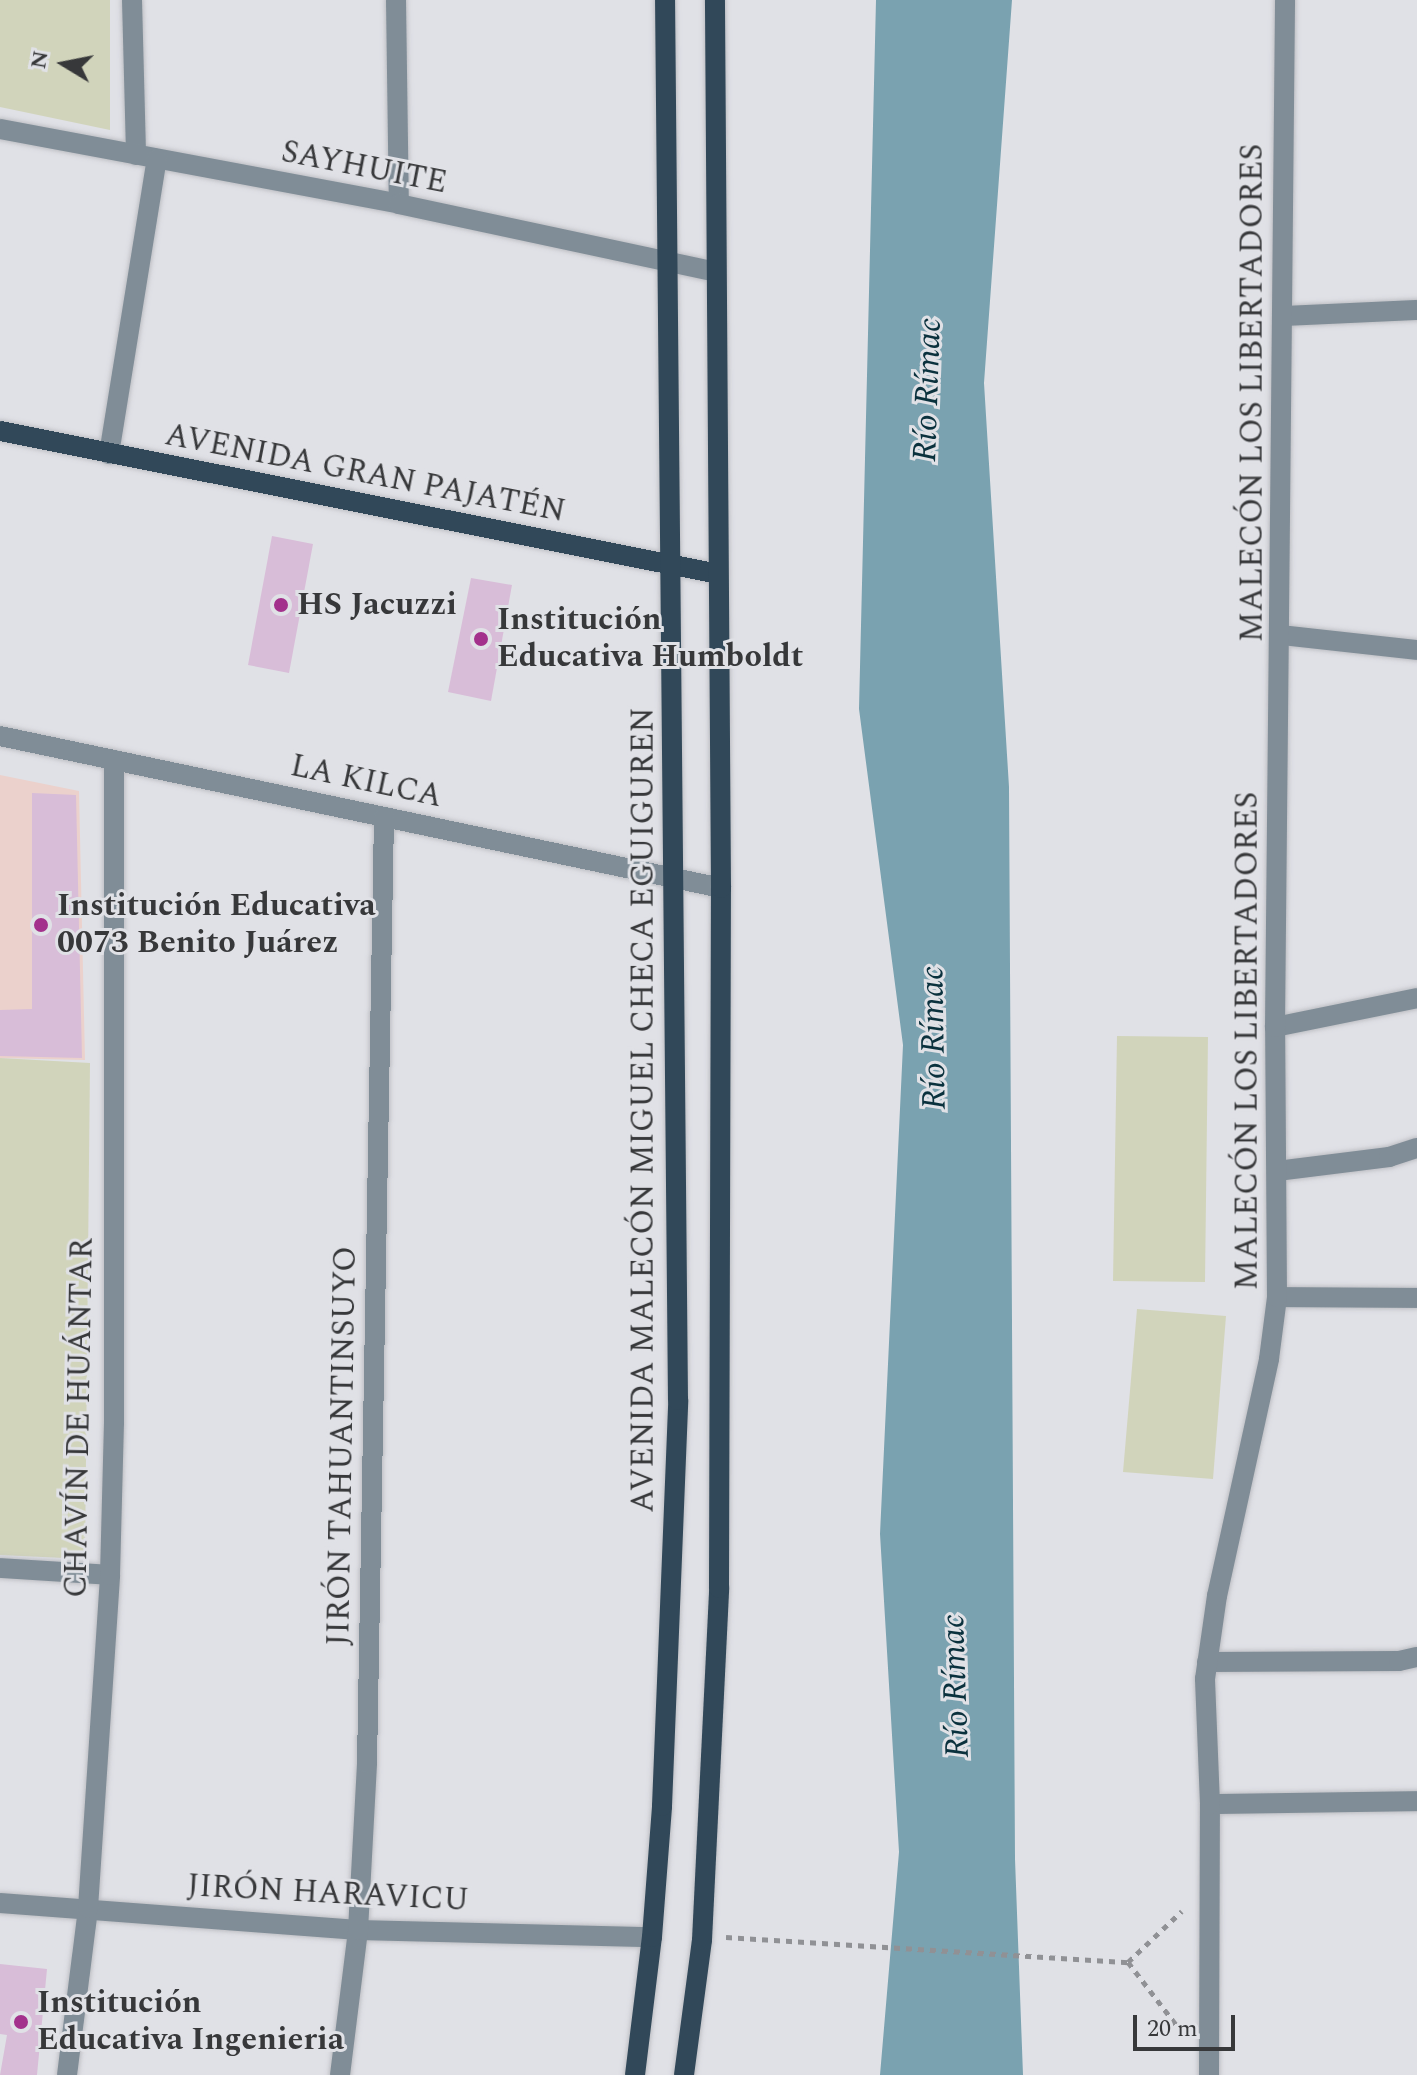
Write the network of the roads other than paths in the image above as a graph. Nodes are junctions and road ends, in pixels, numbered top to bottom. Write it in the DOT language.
graph roads {
  1 [pos="132,0"];
  2 [pos="396,0"];
  3 [pos="665,0"];
  4 [pos="715,0"];
  5 [pos="1285,0"];
  6 [pos="0,129"];
  7 [pos="136,155"];
  8 [pos="157,159"];
  9 [pos="399,204"];
  10 [pos="665,262"];
  11 [pos="715,272"];
  12 [pos="1417,310"];
  13 [pos="1283,316"];
  14 [pos="0,431"];
  15 [pos="109,454"];
  16 [pos="673,565"];
  17 [pos="718,574"];
  18 [pos="1281,635"];
  19 [pos="1417,650"];
  20 [pos="0,736"];
  21 [pos="114,760"];
  22 [pos="384,817"];
  23 [pos="674,878"];
  24 [pos="721,888"];
  25 [pos="1417,998"];
  26 [pos="1275,1027"];
  27 [pos="1417,1148"];
  28 [pos="1277,1171"];
  29 [pos="1277,1297"];
  30 [pos="1417,1298"];
  31 [pos="0,1568"];
  32 [pos="110,1575"];
  33 [pos="1417,1657"];
  34 [pos="1207,1662"];
  35 [pos="1417,1801"];
  36 [pos="1210,1804"];
  37 [pos="0,1903"];
  38 [pos="88,1908"];
  39 [pos="358,1930"];
  40 [pos="652,1937"];
  41 [pos="1210,2070"];
  42 [pos="67,2075"];
  43 [pos="340,2075"];
  44 [pos="635,2075"];
  45 [pos="684,2075"];
  1 -- 7 [label="street"];
  2 -- 9 [label="street"];
  3 -- 10 [label="main road, AVENIDA MALECÓN MIGUEL CHECA EGUIGUREN"];
  4 -- 11 [label="main road"];
  5 -- 13 [label="street, MALECÓN LOS LIBERTADORES"];
  6 -- 7 [label="street, SAYHUITE"];
  7 -- 8 [label="street, SAYHUITE"];
  8 -- 9 [label="street, SAYHUITE"];
  8 -- 15 [label="street"];
  9 -- 10 [label="street, SAYHUITE"];
  10 -- 11 [label="street, SAYHUITE"];
  10 -- 16 [label="main road, AVENIDA MALECÓN MIGUEL CHECA EGUIGUREN"];
  11 -- 17 [label="main road"];
  12 -- 13 [label="street"];
  13 -- 18 [label="street, MALECÓN LOS LIBERTADORES"];
  14 -- 15 [label="main road, AVENIDA GRAN PAJATÉN"];
  15 -- 16 [label="main road, AVENIDA GRAN PAJATÉN"];
  16 -- 17 [label="main road, AVENIDA GRAN PAJATÉN"];
  16 -- 23 [label="main road, AVENIDA MALECÓN MIGUEL CHECA EGUIGUREN"];
  17 -- 24 [label="main road"];
  18 -- 19 [label="street"];
  18 -- 26 [label="street, MALECÓN LOS LIBERTADORES"];
  20 -- 21 [label="street, LA KILCA"];
  21 -- 22 [label="street, LA KILCA"];
  21 -- 32 [label="street, CHAVÍN DE HUÁNTAR"];
  22 -- 23 [label="street, LA KILCA"];
  22 -- 39 [label="street, JIRÓN TAHUANTINSUYO"];
  23 -- 24 [label="street, LA KILCA"];
  23 -- 40 [label="main road, AVENIDA MALECÓN MIGUEL CHECA EGUIGUREN"];
  24 -- 45 [label="main road"];
  25 -- 26 [label="street"];
  26 -- 28 [label="street, MALECÓN LOS LIBERTADORES"];
  27 -- 28 [label="street"];
  28 -- 29 [label="street, MALECÓN LOS LIBERTADORES"];
  29 -- 30 [label="street"];
  29 -- 34 [label="street, MALECÓN LOS LIBERTADORES"];
  31 -- 32 [label="street"];
  32 -- 38 [label="street, CHAVÍN DE HUÁNTAR"];
  33 -- 34 [label="street"];
  34 -- 36 [label="street, MALECÓN LOS LIBERTADORES"];
  35 -- 36 [label="street"];
  36 -- 41 [label="street, MALECÓN LOS LIBERTADORES"];
  37 -- 38 [label="street, JIRÓN HARAVICU"];
  38 -- 39 [label="street, JIRÓN HARAVICU"];
  38 -- 42 [label="street, CHAVÍN DE HUÁNTAR"];
  39 -- 40 [label="street, JIRÓN HARAVICU"];
  39 -- 43 [label="street, JIRÓN TAHUANTINSUYO"];
  40 -- 44 [label="main road, AVENIDA MALECÓN MIGUEL CHECA EGUIGUREN"];
}
